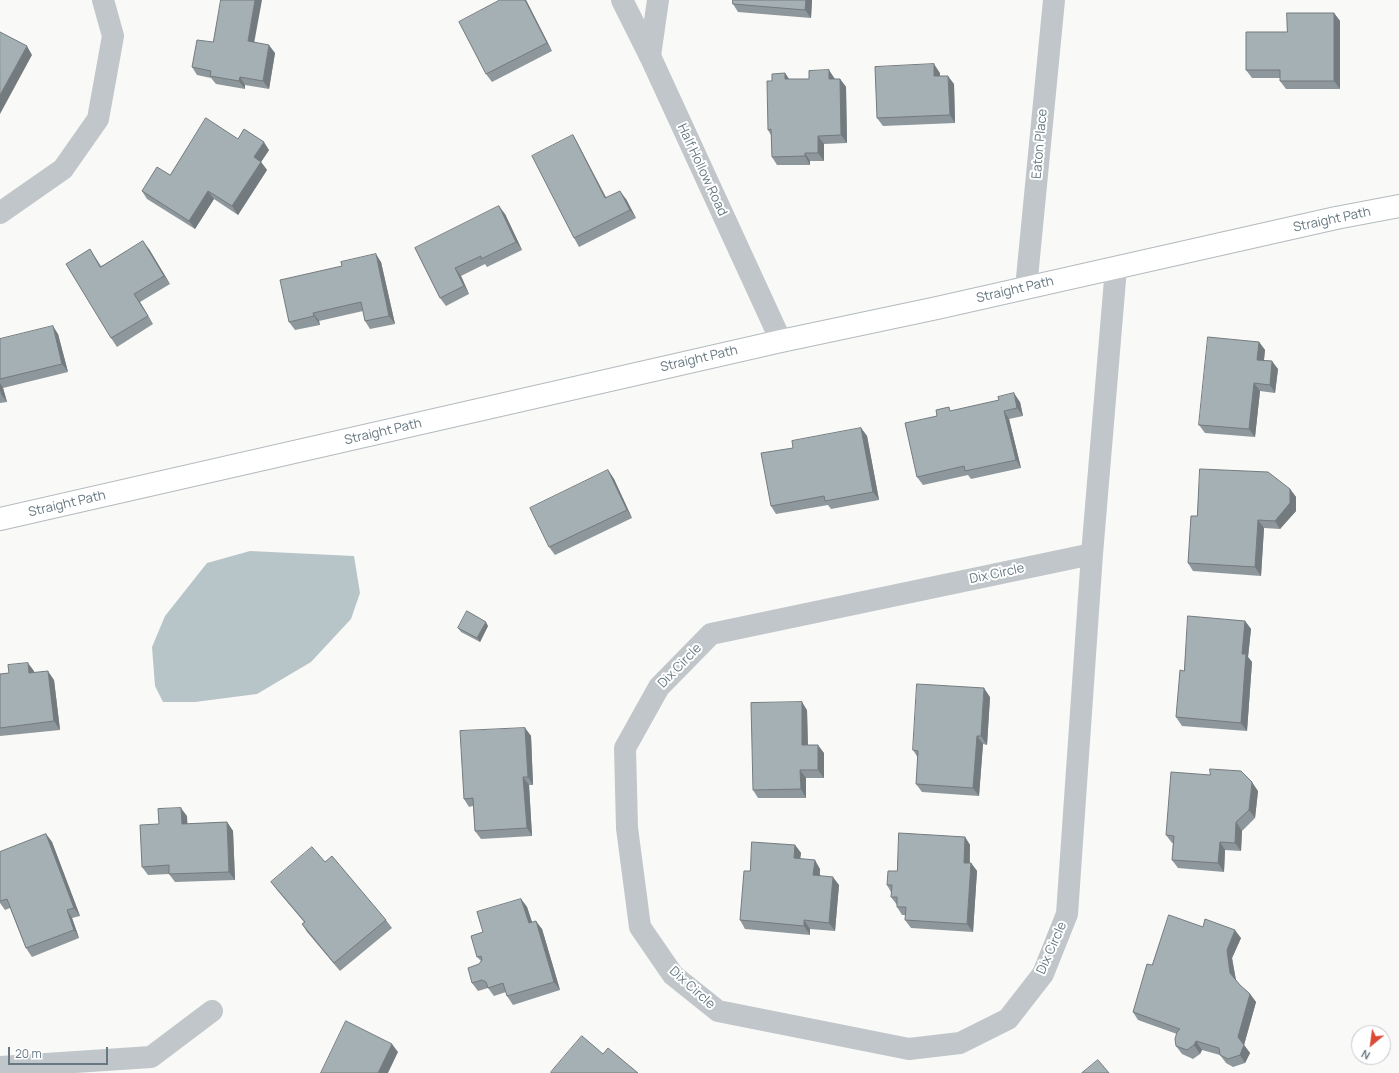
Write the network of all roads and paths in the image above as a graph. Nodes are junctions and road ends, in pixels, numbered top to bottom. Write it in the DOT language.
graph roads {
  1 [pos="103,0"];
  2 [pos="622,0"];
  3 [pos="658,0"];
  4 [pos="1054,0"];
  5 [pos="650,56"];
  6 [pos="1399,206"];
  7 [pos="0,213"];
  8 [pos="1116,268"];
  9 [pos="1026,288"];
  10 [pos="781,341"];
  11 [pos="0,519"];
  12 [pos="1092,554"];
  13 [pos="212,1010"];
  14 [pos="0,1067"];
  1 -- 7 [label="street"];
  2 -- 5 [label="street, Half Hollow Road"];
  3 -- 5 [label="street"];
  4 -- 9 [label="street, Eaton Place"];
  5 -- 10 [label="street, Half Hollow Road"];
  6 -- 8 [label="main road, Straight Path"];
  8 -- 9 [label="main road, Straight Path"];
  8 -- 12 [label="street, Dix Circle"];
  9 -- 10 [label="main road, Straight Path"];
  10 -- 11 [label="main road, Straight Path"];
  12 -- 12 [label="street, Dix Circle"];
  13 -- 14 [label="street"];
}
